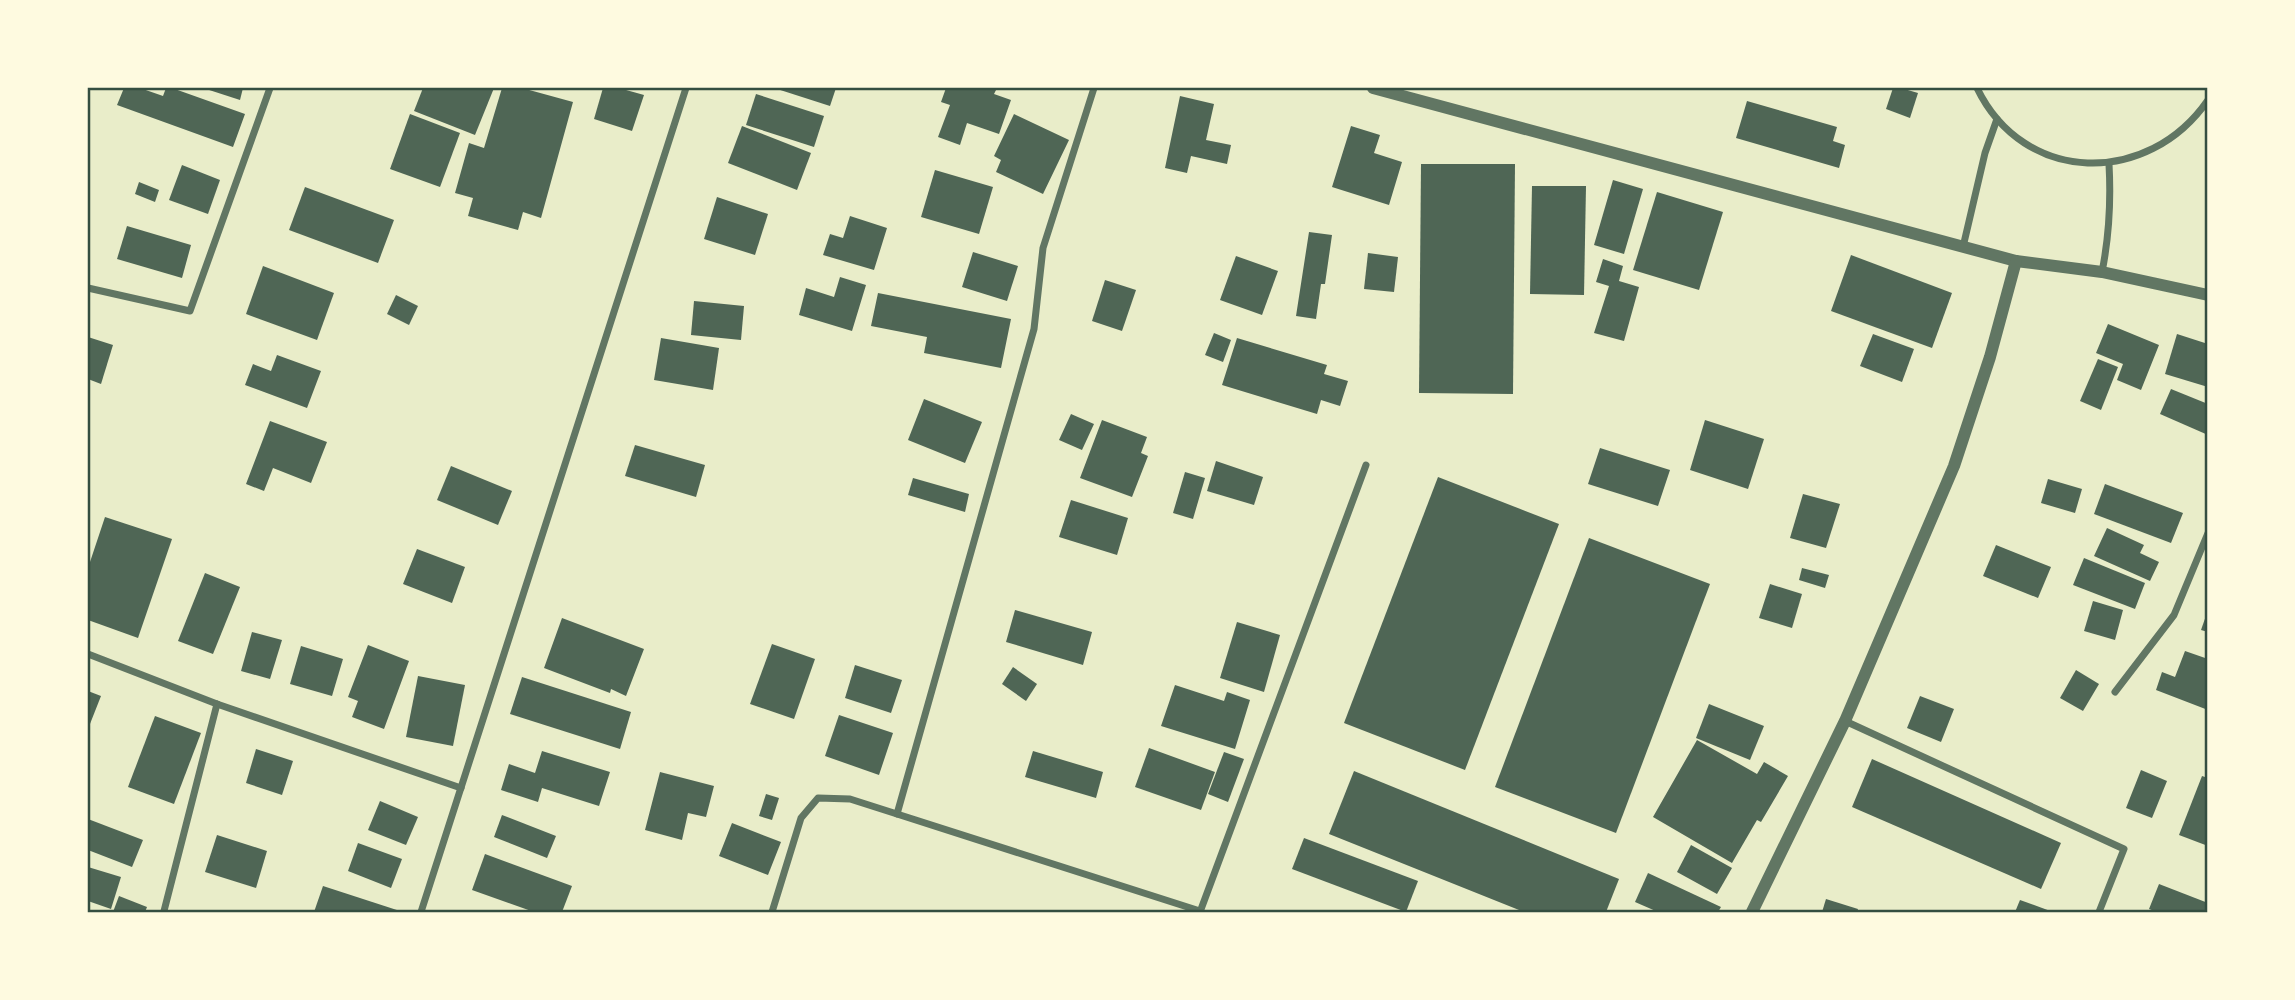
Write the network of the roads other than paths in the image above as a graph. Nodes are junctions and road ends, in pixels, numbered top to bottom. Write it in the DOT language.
graph roads {
  1 [pos="270,88"];
  2 [pos="686,88"];
  3 [pos="1094,88"];
  4 [pos="1373,88"];
  5 [pos="1977,88"];
  6 [pos="2207,100"];
  7 [pos="1997,119"];
  8 [pos="2109,164"];
  9 [pos="1963,247"];
  10 [pos="2016,261"];
  11 [pos="2102,272"];
  12 [pos="88,288"];
  13 [pos="2207,295"];
  14 [pos="1366,466"];
  15 [pos="2207,533"];
  16 [pos="88,654"];
  17 [pos="2115,692"];
  18 [pos="217,704"];
  19 [pos="1845,721"];
  20 [pos="461,788"];
  21 [pos="897,814"];
  22 [pos="165,912"];
  23 [pos="421,912"];
  24 [pos="772,912"];
  25 [pos="1200,912"];
  26 [pos="1752,912"];
  27 [pos="2099,912"];
  1 -- 12 [label="street"];
  2 -- 20 [label="street"];
  3 -- 21 [label="street"];
  4 -- 9 [label="street"];
  5 -- 7 [label="street"];
  6 -- 8 [label="street"];
  7 -- 8 [label="street"];
  7 -- 9 [label="street"];
  8 -- 11 [label="street"];
  9 -- 10 [label="street"];
  10 -- 11 [label="street"];
  10 -- 19 [label="street"];
  11 -- 13 [label="street"];
  14 -- 25 [label="street"];
  15 -- 17 [label="street"];
  16 -- 18 [label="street"];
  18 -- 20 [label="street"];
  18 -- 22 [label="street"];
  19 -- 26 [label="street"];
  19 -- 27 [label="street"];
  20 -- 23 [label="street"];
  21 -- 24 [label="street"];
  21 -- 25 [label="street"];
}
